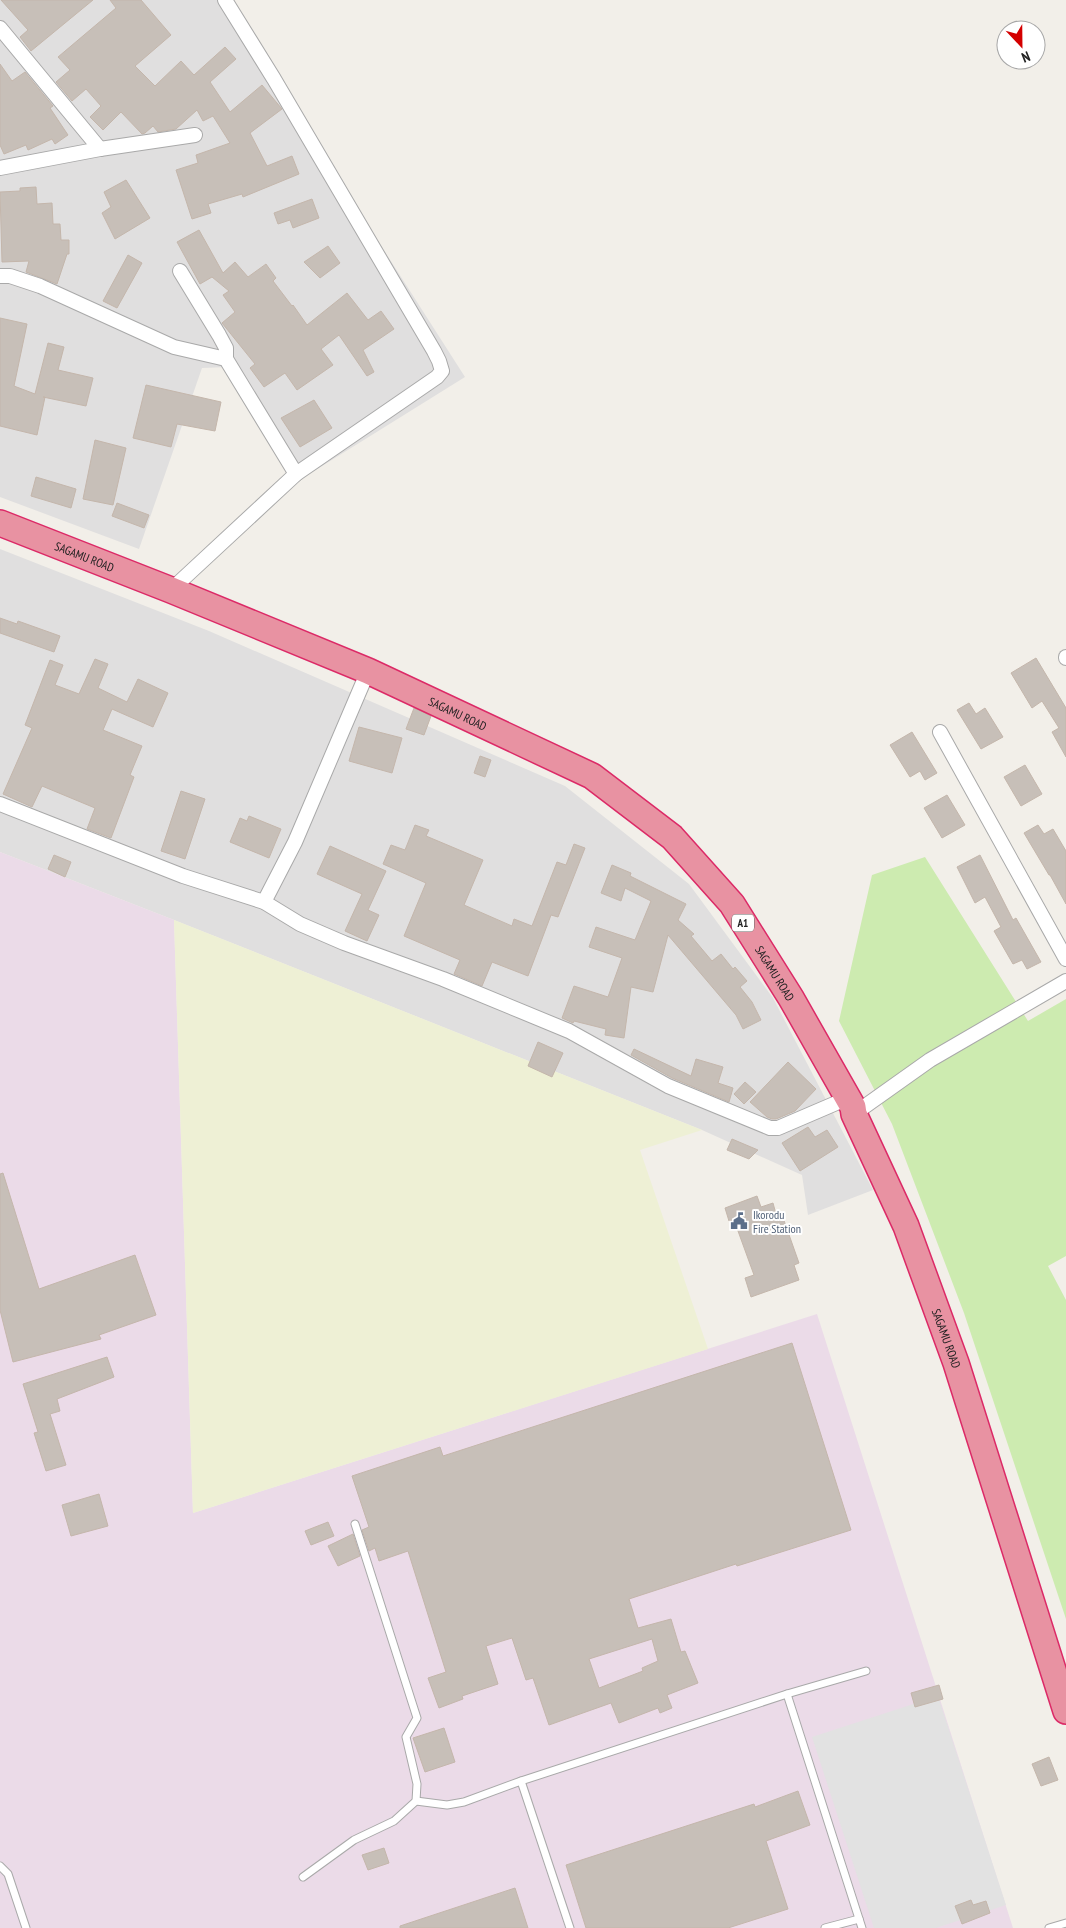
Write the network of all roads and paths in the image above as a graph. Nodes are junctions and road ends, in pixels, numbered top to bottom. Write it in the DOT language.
graph roads {
  1 [pos="225,0"];
  2 [pos="0,28"];
  3 [pos="195,135"];
  4 [pos="100,149"];
  5 [pos="0,168"];
  6 [pos="180,271"];
  7 [pos="0,276"];
  8 [pos="226,359"];
  9 [pos="296,474"];
  10 [pos="0,524"];
  11 [pos="171,590"];
  12 [pos="368,670"];
  13 [pos="940,732"];
  14 [pos="0,804"];
  15 [pos="264,902"];
  16 [pos="1066,959"];
  17 [pos="1066,981"];
  18 [pos="851,1106"];
  19 [pos="355,1524"];
  20 [pos="866,1671"];
  21 [pos="1061,1675"];
  22 [pos="787,1694"];
  23 [pos="1066,1711"];
  24 [pos="521,1781"];
  25 [pos="416,1801"];
  26 [pos="0,1866"];
  27 [pos="303,1877"];
  28 [pos="859,1920"];
  29 [pos="1066,1924"];
  30 [pos="26,1928"];
  31 [pos="570,1928"];
  32 [pos="825,1928"];
  33 [pos="862,1928"];
  34 [pos="1049,1928"];
  1 -- 9 [label="street"];
  2 -- 4 [label="street"];
  3 -- 4 [label="street"];
  4 -- 5 [label="street"];
  6 -- 8 [label="street"];
  7 -- 8 [label="street"];
  8 -- 9 [label="street"];
  9 -- 11 [label="street"];
  10 -- 11 [label="highway, SAGAMU ROAD / A1"];
  11 -- 12 [label="highway, SAGAMU ROAD / A1"];
  12 -- 15 [label="street"];
  12 -- 18 [label="highway, SAGAMU ROAD / A1"];
  13 -- 16 [label="street"];
  14 -- 15 [label="street"];
  15 -- 18 [label="street"];
  17 -- 18 [label="street"];
  18 -- 21 [label="highway, SAGAMU ROAD / A1"];
  19 -- 25 [label="lane"];
  20 -- 22 [label="lane"];
  21 -- 23 [label="highway, SAGAMU ROAD / A1"];
  22 -- 24 [label="lane"];
  22 -- 28 [label="lane"];
  24 -- 25 [label="lane"];
  24 -- 31 [label="lane"];
  25 -- 27 [label="lane"];
  26 -- 30 [label="lane"];
  28 -- 32 [label="lane"];
  28 -- 33 [label="lane"];
  29 -- 34 [label="lane"];
}
